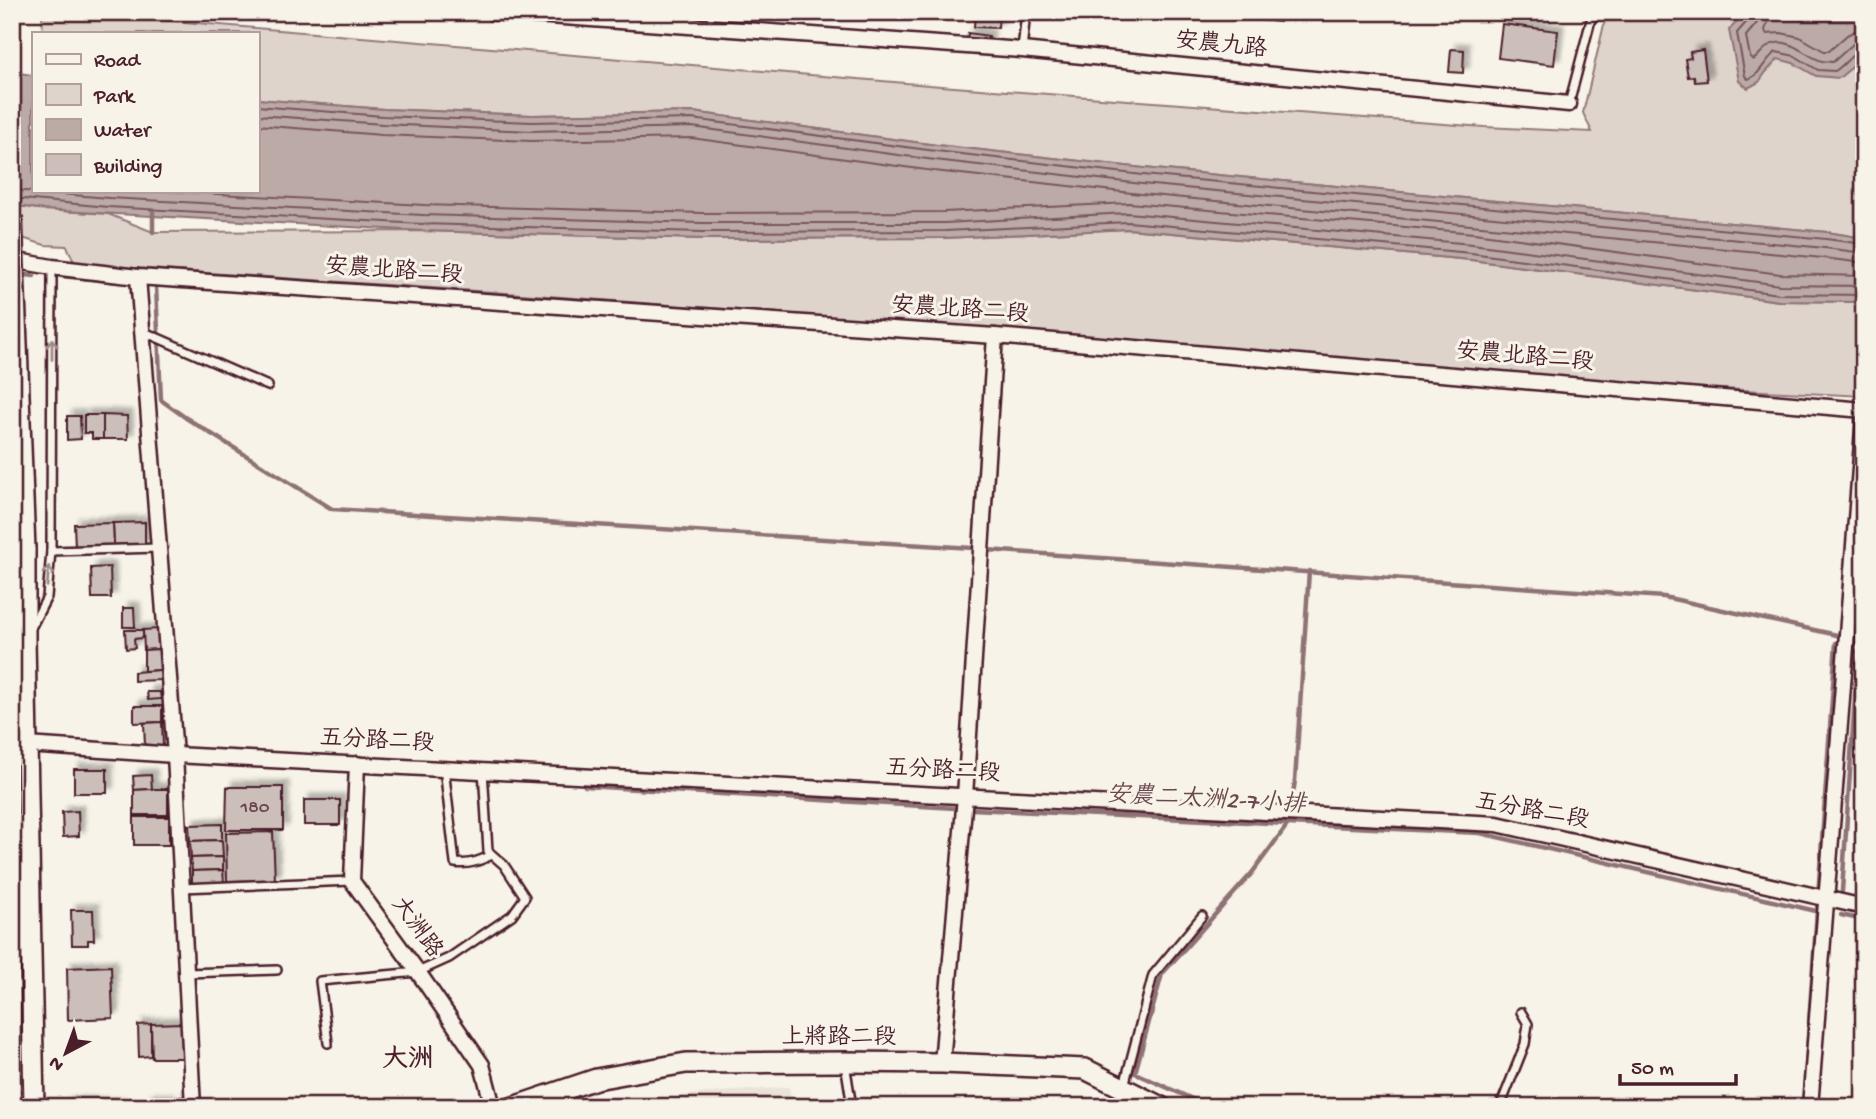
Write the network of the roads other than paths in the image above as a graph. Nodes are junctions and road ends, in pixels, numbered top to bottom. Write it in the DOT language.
graph roads {
  1 [pos="492,12"];
  2 [pos="1026,12"];
  3 [pos="1593,12"];
  4 [pos="1022,50"];
  5 [pos="1569,104"];
  6 [pos="12,216"];
  7 [pos="12,260"];
  8 [pos="52,267"];
  9 [pos="138,277"];
  10 [pos="142,331"];
  11 [pos="995,336"];
  12 [pos="268,386"];
  13 [pos="1864,410"];
  14 [pos="1864,417"];
  15 [pos="159,548"];
  16 [pos="51,551"];
  17 [pos="22,634"];
  18 [pos="20,744"];
  19 [pos="175,755"];
  20 [pos="357,764"];
  21 [pos="444,768"];
  22 [pos="483,770"];
  23 [pos="965,796"];
  24 [pos="492,855"];
  25 [pos="352,881"];
  26 [pos="181,888"];
  27 [pos="1827,899"];
  28 [pos="1864,907"];
  29 [pos="1202,916"];
  30 [pos="277,970"];
  31 [pos="418,972"];
  32 [pos="186,973"];
  33 [pos="1521,1012"];
  34 [pos="328,1043"];
  35 [pos="845,1062"];
  36 [pos="942,1063"];
  37 [pos="1123,1088"];
  38 [pos="34,1107"];
  39 [pos="193,1107"];
  40 [pos="493,1107"];
  41 [pos="513,1107"];
  42 [pos="852,1107"];
  43 [pos="1161,1107"];
  44 [pos="1500,1107"];
  45 [pos="1810,1107"];
  1 -- 4 [label="street, 安農九路"];
  2 -- 4 [label="lane"];
  3 -- 5 [label="lane"];
  4 -- 5 [label="street, 安農九路"];
  6 -- 17 [label="street, bridge"];
  7 -- 8 [label="street, 安農北路二段"];
  8 -- 9 [label="street, 安農北路二段"];
  16 -- 8 [label="lane, one-way"];
  9 -- 10 [label="street"];
  9 -- 11 [label="street, 安農北路二段"];
  10 -- 12 [label="lane"];
  10 -- 15 [label="street"];
  11 -- 13 [label="street, 安農北路二段"];
  11 -- 23 [label="street"];
  14 -- 27 [label="street"];
  15 -- 16 [label="lane"];
  15 -- 19 [label="street"];
  17 -- 16 [label="lane, one-way"];
  17 -- 18 [label="street"];
  18 -- 19 [label="street, 五分路二段"];
  18 -- 38 [label="street"];
  19 -- 20 [label="street, 五分路二段"];
  19 -- 26 [label="street"];
  20 -- 21 [label="street, 五分路二段"];
  20 -- 25 [label="street"];
  21 -- 22 [label="street, 五分路二段"];
  21 -- 24 [label="lane"];
  22 -- 23 [label="street, 五分路二段"];
  22 -- 24 [label="lane"];
  23 -- 27 [label="street, 五分路二段"];
  23 -- 36 [label="street"];
  24 -- 31 [label="lane"];
  25 -- 26 [label="lane"];
  25 -- 31 [label="street, 大洲路"];
  26 -- 32 [label="street"];
  27 -- 28 [label="street, 五分路二段"];
  27 -- 45 [label="street"];
  29 -- 37 [label="lane"];
  30 -- 32 [label="lane"];
  31 -- 34 [label="lane"];
  31 -- 40 [label="street, 大洲路"];
  32 -- 39 [label="street"];
  33 -- 44 [label="lane"];
  35 -- 36 [label="street, 上將路二段"];
  35 -- 41 [label="street, 上將路二段"];
  35 -- 42 [label="lane"];
  36 -- 37 [label="street, 上將路二段"];
  37 -- 43 [label="street, 上將路二段"];
}
